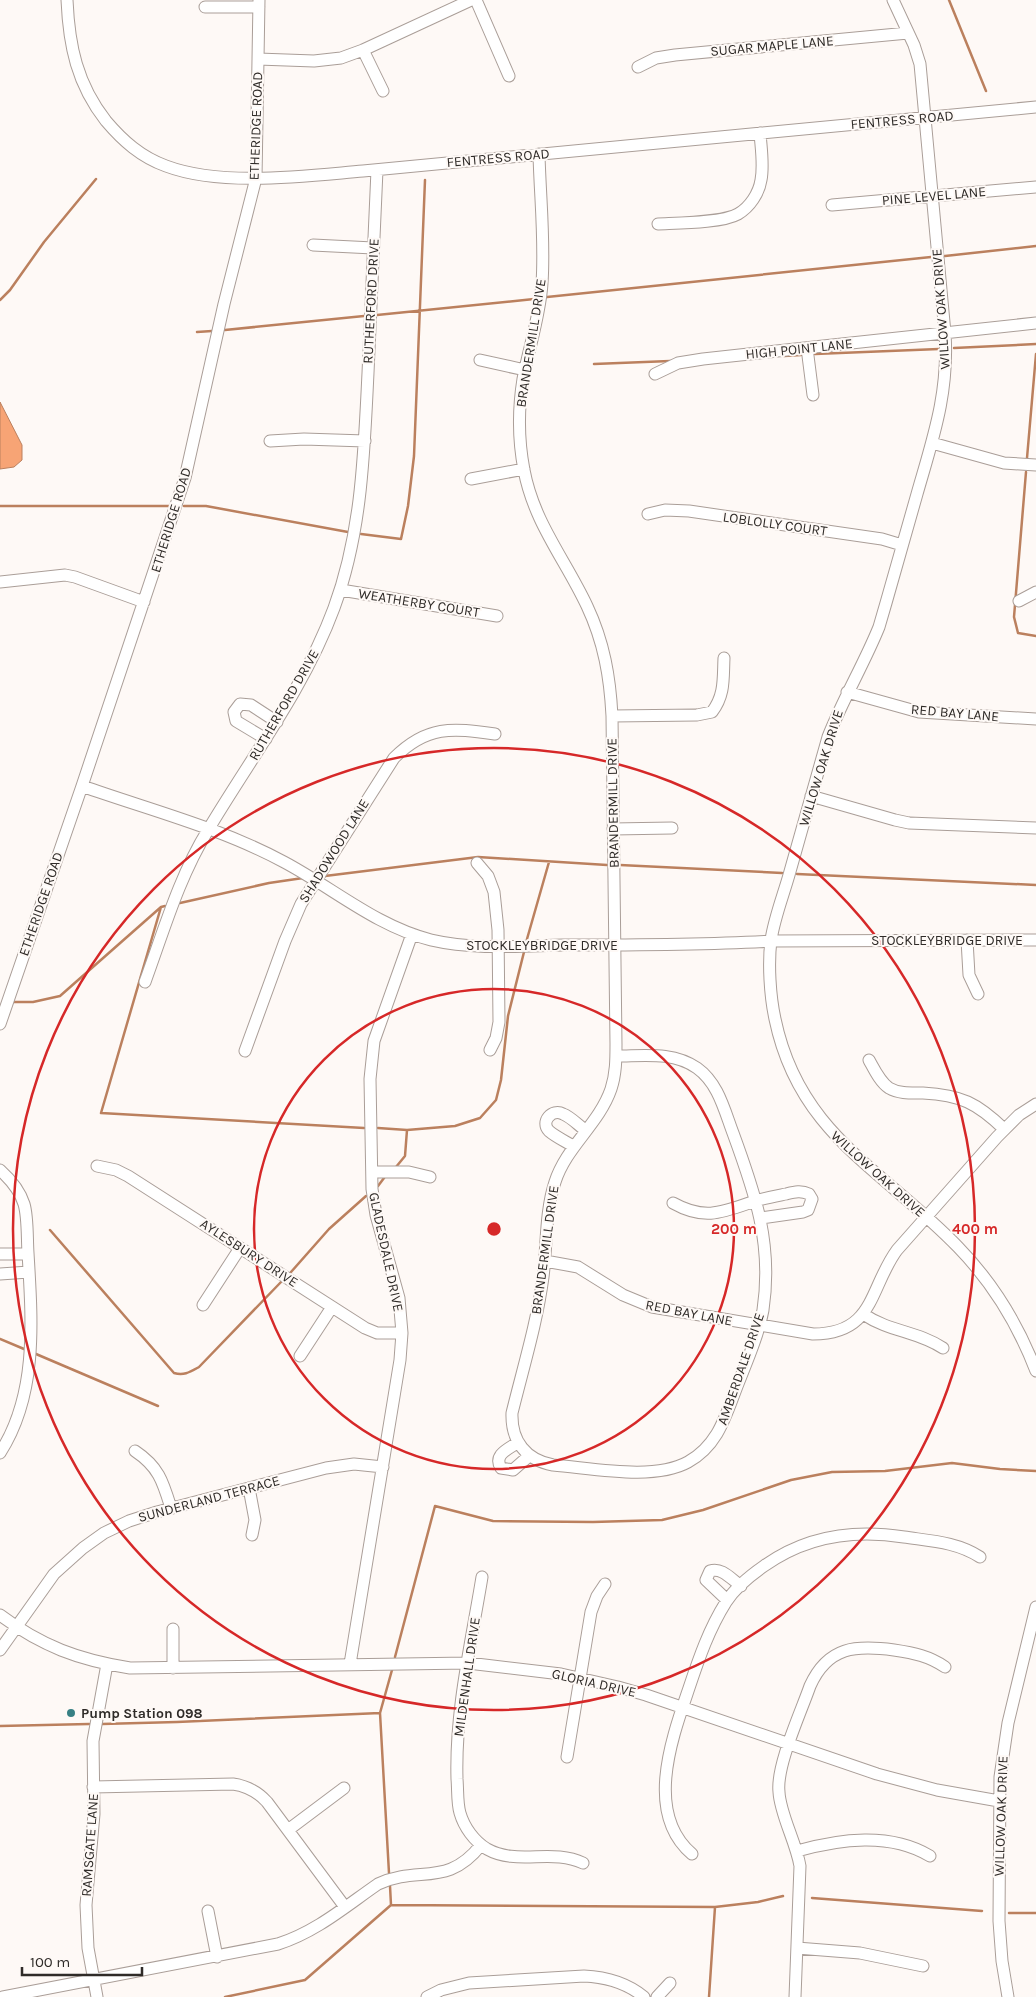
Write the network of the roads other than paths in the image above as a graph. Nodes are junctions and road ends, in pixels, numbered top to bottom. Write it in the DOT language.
graph roads {
  1 [pos="67,0"];
  2 [pos="471,0"];
  3 [pos="476,0"];
  4 [pos="893,0"];
  5 [pos="259,4"];
  6 [pos="204,7"];
  7 [pos="908,33"];
  8 [pos="363,50"];
  9 [pos="258,60"];
  10 [pos="638,67"];
  11 [pos="509,76"];
  12 [pos="383,92"];
  13 [pos="1036,107"];
  14 [pos="925,118"];
  15 [pos="760,133"];
  16 [pos="539,154"];
  17 [pos="377,170"];
  18 [pos="256,178"];
  19 [pos="1036,187"];
  20 [pos="932,196"];
  21 [pos="832,206"];
  22 [pos="658,224"];
  23 [pos="313,245"];
  24 [pos="373,248"];
  25 [pos="1036,323"];
  26 [pos="946,333"];
  27 [pos="807,348"];
  28 [pos="480,360"];
  29 [pos="525,370"];
  30 [pos="655,374"];
  31 [pos="813,395"];
  32 [pos="270,442"];
  33 [pos="365,442"];
  34 [pos="932,443"];
  35 [pos="1036,465"];
  36 [pos="524,469"];
  37 [pos="471,479"];
  38 [pos="648,514"];
  39 [pos="902,545"];
  40 [pos="0,582"];
  41 [pos="341,590"];
  42 [pos="1036,592"];
  43 [pos="1020,601"];
  44 [pos="144,602"];
  45 [pos="497,616"];
  46 [pos="724,658"];
  47 [pos="847,692"];
  48 [pos="612,716"];
  49 [pos="1036,718"];
  50 [pos="277,722"];
  51 [pos="495,734"];
  52 [pos="266,739"];
  53 [pos="82,786"];
  54 [pos="811,796"];
  55 [pos="672,828"];
  56 [pos="1036,828"];
  57 [pos="613,829"];
  58 [pos="208,830"];
  59 [pos="477,863"];
  60 [pos="315,880"];
  61 [pos="412,934"];
  62 [pos="771,940"];
  63 [pos="967,940"];
  64 [pos="1036,940"];
  65 [pos="615,945"];
  66 [pos="498,946"];
  67 [pos="145,982"];
  68 [pos="978,994"];
  69 [pos="0,1024"];
  70 [pos="490,1050"];
  71 [pos="245,1051"];
  72 [pos="616,1056"];
  73 [pos="869,1060"];
  74 [pos="1036,1104"];
  75 [pos="1004,1129"];
  76 [pos="585,1130"];
  77 [pos="573,1146"];
  78 [pos="97,1166"];
  79 [pos="0,1170"];
  80 [pos="372,1172"];
  81 [pos="430,1178"];
  82 [pos="757,1200"];
  83 [pos="673,1203"];
  84 [pos="926,1217"];
  85 [pos="761,1218"];
  86 [pos="240,1248"];
  87 [pos="0,1254"];
  88 [pos="28,1254"];
  89 [pos="544,1261"];
  90 [pos="29,1272"];
  91 [pos="0,1274"];
  92 [pos="202,1305"];
  93 [pos="332,1307"];
  94 [pos="864,1314"];
  95 [pos="759,1326"];
  96 [pos="402,1333"];
  97 [pos="942,1348"];
  98 [pos="300,1356"];
  99 [pos="1036,1371"];
  100 [pos="523,1449"];
  101 [pos="135,1451"];
  102 [pos="0,1453"];
  103 [pos="383,1467"];
  104 [pos="248,1488"];
  105 [pos="172,1508"];
  106 [pos="252,1535"];
  107 [pos="980,1557"];
  108 [pos="482,1577"];
  109 [pos="605,1584"];
  110 [pos="740,1586"];
  111 [pos="727,1600"];
  112 [pos="1036,1607"];
  113 [pos="0,1615"];
  114 [pos="16,1627"];
  115 [pos="173,1629"];
  116 [pos="0,1650"];
  117 [pos="468,1662"];
  118 [pos="107,1664"];
  119 [pos="350,1664"];
  120 [pos="945,1667"];
  121 [pos="173,1668"];
  122 [pos="580,1678"];
  123 [pos="682,1708"];
  124 [pos="789,1745"];
  125 [pos="567,1757"];
  126 [pos="93,1787"];
  127 [pos="344,1788"];
  128 [pos="998,1801"];
  129 [pos="288,1830"];
  130 [pos="481,1845"];
  131 [pos="797,1851"];
  132 [pos="692,1854"];
  133 [pos="930,1856"];
  134 [pos="583,1863"];
  135 [pos="345,1907"];
  136 [pos="208,1911"];
  137 [pos="797,1948"];
  138 [pos="217,1956"];
  139 [pos="924,1966"];
  140 [pos="94,1980"];
  141 [pos="670,1983"];
  142 [pos="3,1997"];
  143 [pos="97,1997"];
  144 [pos="427,1997"];
  145 [pos="644,1997"];
  146 [pos="657,1997"];
  147 [pos="795,1997"];
  148 [pos="1008,1997"];
  1 -- 18 [label="street, FENTRESS ROAD"];
  2 -- 8 [label="street"];
  3 -- 11 [label="street"];
  4 -- 7 [label="street, WILLOW OAK DRIVE"];
  5 -- 6 [label="street"];
  5 -- 9 [label="street, ETHERIDGE ROAD"];
  7 -- 10 [label="street, SUGAR MAPLE LANE"];
  7 -- 14 [label="street, WILLOW OAK DRIVE"];
  8 -- 9 [label="street"];
  8 -- 12 [label="street"];
  9 -- 18 [label="street, ETHERIDGE ROAD"];
  13 -- 14 [label="street, FENTRESS ROAD"];
  14 -- 15 [label="street, FENTRESS ROAD"];
  14 -- 20 [label="street, WILLOW OAK DRIVE"];
  15 -- 16 [label="street, FENTRESS ROAD"];
  15 -- 22 [label="street"];
  16 -- 17 [label="street, FENTRESS ROAD"];
  16 -- 29 [label="street, BRANDERMILL DRIVE"];
  17 -- 18 [label="street, FENTRESS ROAD"];
  17 -- 24 [label="street, RUTHERFORD DRIVE"];
  18 -- 44 [label="street, ETHERIDGE ROAD"];
  19 -- 20 [label="street, PINE LEVEL LANE"];
  20 -- 21 [label="street, PINE LEVEL LANE"];
  20 -- 26 [label="street, WILLOW OAK DRIVE"];
  23 -- 24 [label="street"];
  24 -- 33 [label="street, RUTHERFORD DRIVE"];
  25 -- 26 [label="street, HIGH POINT LANE"];
  26 -- 27 [label="street, HIGH POINT LANE"];
  26 -- 34 [label="street, WILLOW OAK DRIVE"];
  27 -- 30 [label="street, HIGH POINT LANE"];
  27 -- 31 [label="street"];
  28 -- 29 [label="street"];
  29 -- 36 [label="street, BRANDERMILL DRIVE"];
  32 -- 33 [label="street"];
  33 -- 41 [label="street, RUTHERFORD DRIVE"];
  34 -- 35 [label="street"];
  34 -- 39 [label="street, WILLOW OAK DRIVE"];
  36 -- 37 [label="street"];
  36 -- 48 [label="street, BRANDERMILL DRIVE"];
  38 -- 39 [label="street, LOBLOLLY COURT"];
  39 -- 47 [label="street, WILLOW OAK DRIVE"];
  40 -- 44 [label="street"];
  41 -- 45 [label="street, WEATHERBY COURT"];
  41 -- 50 [label="street, RUTHERFORD DRIVE"];
  42 -- 43 [label="street"];
  44 -- 53 [label="street, ETHERIDGE ROAD"];
  46 -- 48 [label="street"];
  47 -- 49 [label="street, RED BAY LANE"];
  47 -- 54 [label="street, WILLOW OAK DRIVE"];
  48 -- 57 [label="street, BRANDERMILL DRIVE"];
  50 -- 52 [label="street, RUTHERFORD DRIVE"];
  50 -- 52 [label="street"];
  51 -- 60 [label="street, SHADOWOOD LANE"];
  52 -- 58 [label="street, RUTHERFORD DRIVE"];
  53 -- 58 [label="street, STOCKLEYBRIDGE DRIVE"];
  53 -- 69 [label="street, ETHERIDGE ROAD"];
  54 -- 56 [label="street"];
  54 -- 62 [label="street, WILLOW OAK DRIVE"];
  55 -- 57 [label="street"];
  57 -- 65 [label="street, BRANDERMILL DRIVE"];
  58 -- 60 [label="street, STOCKLEYBRIDGE DRIVE"];
  58 -- 67 [label="street, RUTHERFORD DRIVE"];
  59 -- 66 [label="street"];
  60 -- 61 [label="street, STOCKLEYBRIDGE DRIVE"];
  60 -- 71 [label="street, SHADOWOOD LANE"];
  61 -- 66 [label="street, STOCKLEYBRIDGE DRIVE"];
  61 -- 80 [label="street, GLADESDALE DRIVE"];
  62 -- 63 [label="street, STOCKLEYBRIDGE DRIVE"];
  62 -- 65 [label="street, STOCKLEYBRIDGE DRIVE"];
  62 -- 84 [label="street, WILLOW OAK DRIVE"];
  63 -- 64 [label="street, STOCKLEYBRIDGE DRIVE"];
  63 -- 68 [label="street"];
  65 -- 66 [label="street, STOCKLEYBRIDGE DRIVE"];
  65 -- 72 [label="street, BRANDERMILL DRIVE"];
  66 -- 70 [label="street"];
  72 -- 76 [label="street, BRANDERMILL DRIVE"];
  72 -- 82 [label="street, AMBERDALE DRIVE"];
  73 -- 75 [label="street"];
  74 -- 75 [label="street, RED BAY LANE"];
  75 -- 84 [label="street, RED BAY LANE"];
  76 -- 77 [label="street, BRANDERMILL DRIVE"];
  76 -- 77 [label="street"];
  77 -- 89 [label="street, BRANDERMILL DRIVE"];
  78 -- 86 [label="street, AYLESBURY DRIVE"];
  79 -- 88 [label="street"];
  80 -- 81 [label="street"];
  80 -- 96 [label="street, GLADESDALE DRIVE"];
  82 -- 83 [label="street"];
  82 -- 85 [label="street, AMBERDALE DRIVE"];
  82 -- 85 [label="street"];
  84 -- 94 [label="street, RED BAY LANE"];
  84 -- 99 [label="street, WILLOW OAK DRIVE"];
  85 -- 95 [label="street, AMBERDALE DRIVE"];
  86 -- 92 [label="street"];
  86 -- 93 [label="street, AYLESBURY DRIVE"];
  87 -- 88 [label="street"];
  88 -- 90 [label="street"];
  89 -- 95 [label="street, RED BAY LANE"];
  89 -- 100 [label="street, BRANDERMILL DRIVE"];
  90 -- 91 [label="street"];
  90 -- 102 [label="street"];
  93 -- 96 [label="street, AYLESBURY DRIVE"];
  93 -- 98 [label="street"];
  94 -- 95 [label="street, RED BAY LANE"];
  94 -- 97 [label="street"];
  95 -- 100 [label="street, AMBERDALE DRIVE"];
  96 -- 103 [label="street, GLADESDALE DRIVE"];
  101 -- 105 [label="street"];
  103 -- 104 [label="street, SUNDERLAND TERRACE"];
  103 -- 119 [label="street, GLADESDALE DRIVE"];
  104 -- 105 [label="street, SUNDERLAND TERRACE"];
  104 -- 106 [label="street"];
  105 -- 114 [label="street, SUNDERLAND TERRACE"];
  107 -- 110 [label="street"];
  108 -- 117 [label="street, MILDENHALL DRIVE"];
  109 -- 122 [label="street"];
  110 -- 111 [label="street"];
  110 -- 111 [label="street"];
  111 -- 123 [label="street"];
  112 -- 128 [label="street, WILLOW OAK DRIVE"];
  113 -- 114 [label="street, GLORIA DRIVE"];
  114 -- 116 [label="street, SUNDERLAND TERRACE"];
  114 -- 118 [label="street, GLORIA DRIVE"];
  115 -- 121 [label="street"];
  117 -- 119 [label="street, GLORIA DRIVE"];
  117 -- 122 [label="street, GLORIA DRIVE"];
  117 -- 130 [label="street, MILDENHALL DRIVE"];
  118 -- 121 [label="street, GLORIA DRIVE"];
  118 -- 126 [label="street, RAMSGATE LANE"];
  119 -- 121 [label="street, GLORIA DRIVE"];
  120 -- 124 [label="street"];
  122 -- 123 [label="street, GLORIA DRIVE"];
  122 -- 125 [label="street"];
  123 -- 124 [label="street, GLORIA DRIVE"];
  123 -- 132 [label="street"];
  124 -- 128 [label="street, GLORIA DRIVE"];
  124 -- 131 [label="street"];
  126 -- 129 [label="street"];
  126 -- 140 [label="street, RAMSGATE LANE"];
  127 -- 129 [label="street"];
  128 -- 148 [label="street, WILLOW OAK DRIVE"];
  129 -- 135 [label="street"];
  130 -- 134 [label="street, MILDENHALL DRIVE"];
  130 -- 135 [label="street"];
  131 -- 133 [label="street"];
  131 -- 137 [label="street"];
  135 -- 138 [label="street"];
  136 -- 138 [label="street"];
  137 -- 139 [label="street"];
  137 -- 147 [label="street"];
  138 -- 140 [label="street"];
  140 -- 142 [label="street"];
  140 -- 143 [label="street, RAMSGATE LANE"];
  141 -- 146 [label="street"];
  144 -- 145 [label="street"];
}
